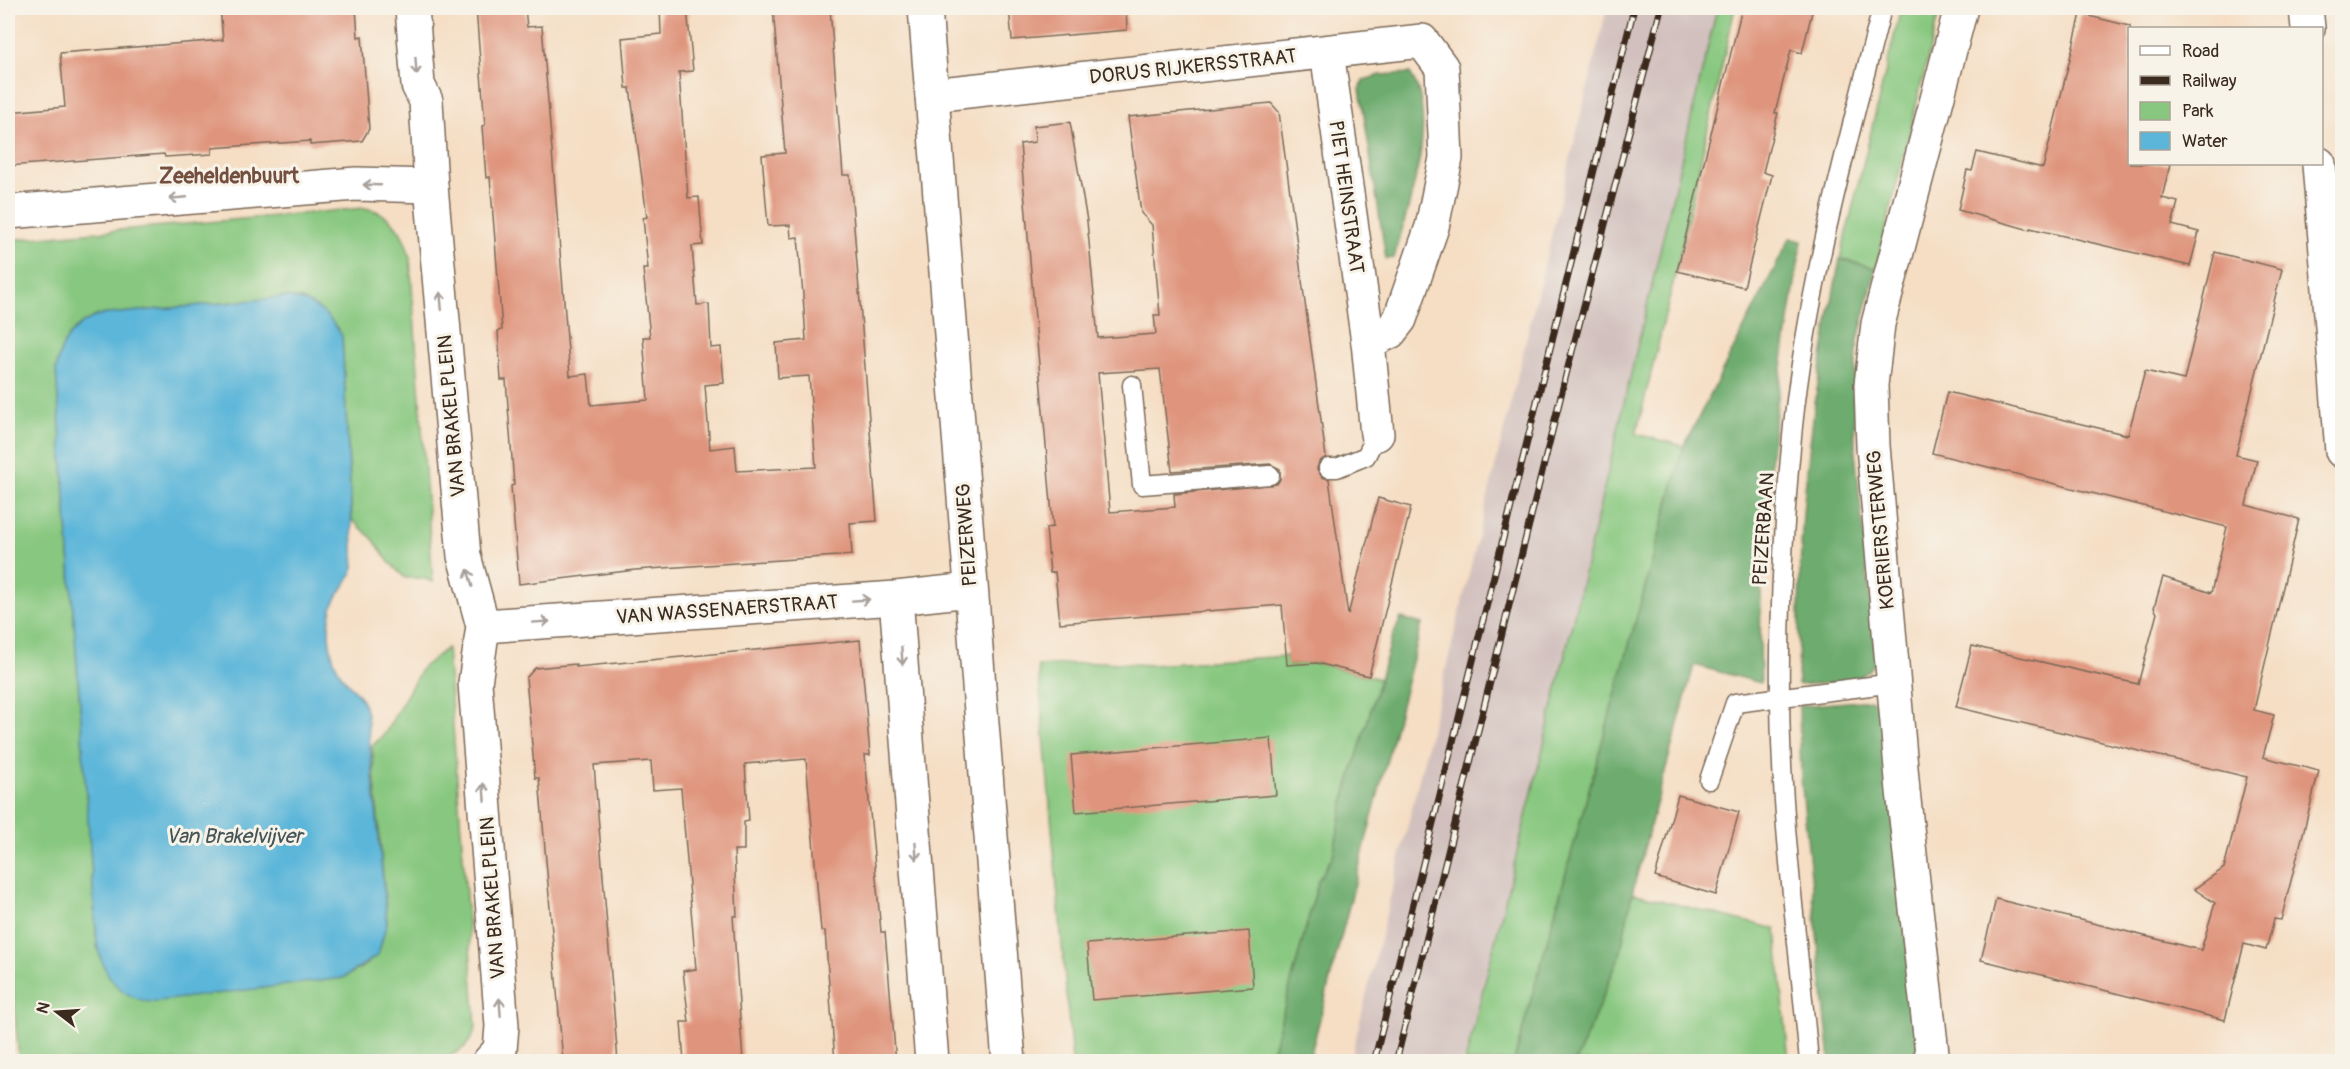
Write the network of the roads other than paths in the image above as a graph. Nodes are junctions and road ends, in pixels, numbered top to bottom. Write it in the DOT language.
graph roads {
  1 [pos="412,8"];
  2 [pos="925,8"];
  3 [pos="1882,8"];
  4 [pos="1961,8"];
  5 [pos="2306,8"];
  6 [pos="2308,27"];
  7 [pos="1327,52"];
  8 [pos="932,95"];
  9 [pos="2319,165"];
  10 [pos="431,186"];
  11 [pos="8,212"];
  12 [pos="1368,342"];
  13 [pos="1132,385"];
  14 [pos="1377,434"];
  15 [pos="2343,451"];
  16 [pos="1328,468"];
  17 [pos="1270,476"];
  18 [pos="970,590"];
  19 [pos="896,598"];
  20 [pos="483,626"];
  21 [pos="1894,683"];
  22 [pos="1781,698"];
  23 [pos="1709,780"];
  24 [pos="489,1062"];
  25 [pos="932,1062"];
  26 [pos="1009,1062"];
  27 [pos="1809,1062"];
  28 [pos="1933,1062"];
  1 -- 10 [label="street, VAN BRAKELPLEIN, one-way"];
  2 -- 8 [label="street, PEIZERWEG"];
  3 -- 22 [label="lane, PEIZERBAAN"];
  4 -- 21 [label="street, KOERIERSTERWEG"];
  5 -- 6 [label="street"];
  7 -- 8 [label="street, DORUS RIJKERSSTRAAT"];
  7 -- 12 [label="street, PIET HEINSTRAAT"];
  7 -- 12 [label="street, DORUS RIJKERSSTRAAT"];
  8 -- 18 [label="street, PEIZERWEG"];
  9 -- 15 [label="street"];
  10 -- 11 [label="street, one-way"];
  20 -- 10 [label="street, VAN BRAKELPLEIN, one-way"];
  12 -- 14 [label="street, PIET HEINSTRAAT"];
  13 -- 17 [label="lane"];
  14 -- 16 [label="lane"];
  18 -- 19 [label="street, VAN WASSENAERSTRAAT"];
  18 -- 26 [label="street, PEIZERWEG"];
  20 -- 19 [label="street, VAN WASSENAERSTRAAT, one-way"];
  19 -- 25 [label="street, one-way"];
  24 -- 20 [label="street, VAN BRAKELPLEIN, one-way"];
  21 -- 22 [label="lane"];
  21 -- 28 [label="street, KOERIERSTERWEG"];
  22 -- 23 [label="lane"];
  22 -- 27 [label="lane, PEIZERBAAN"];
}
